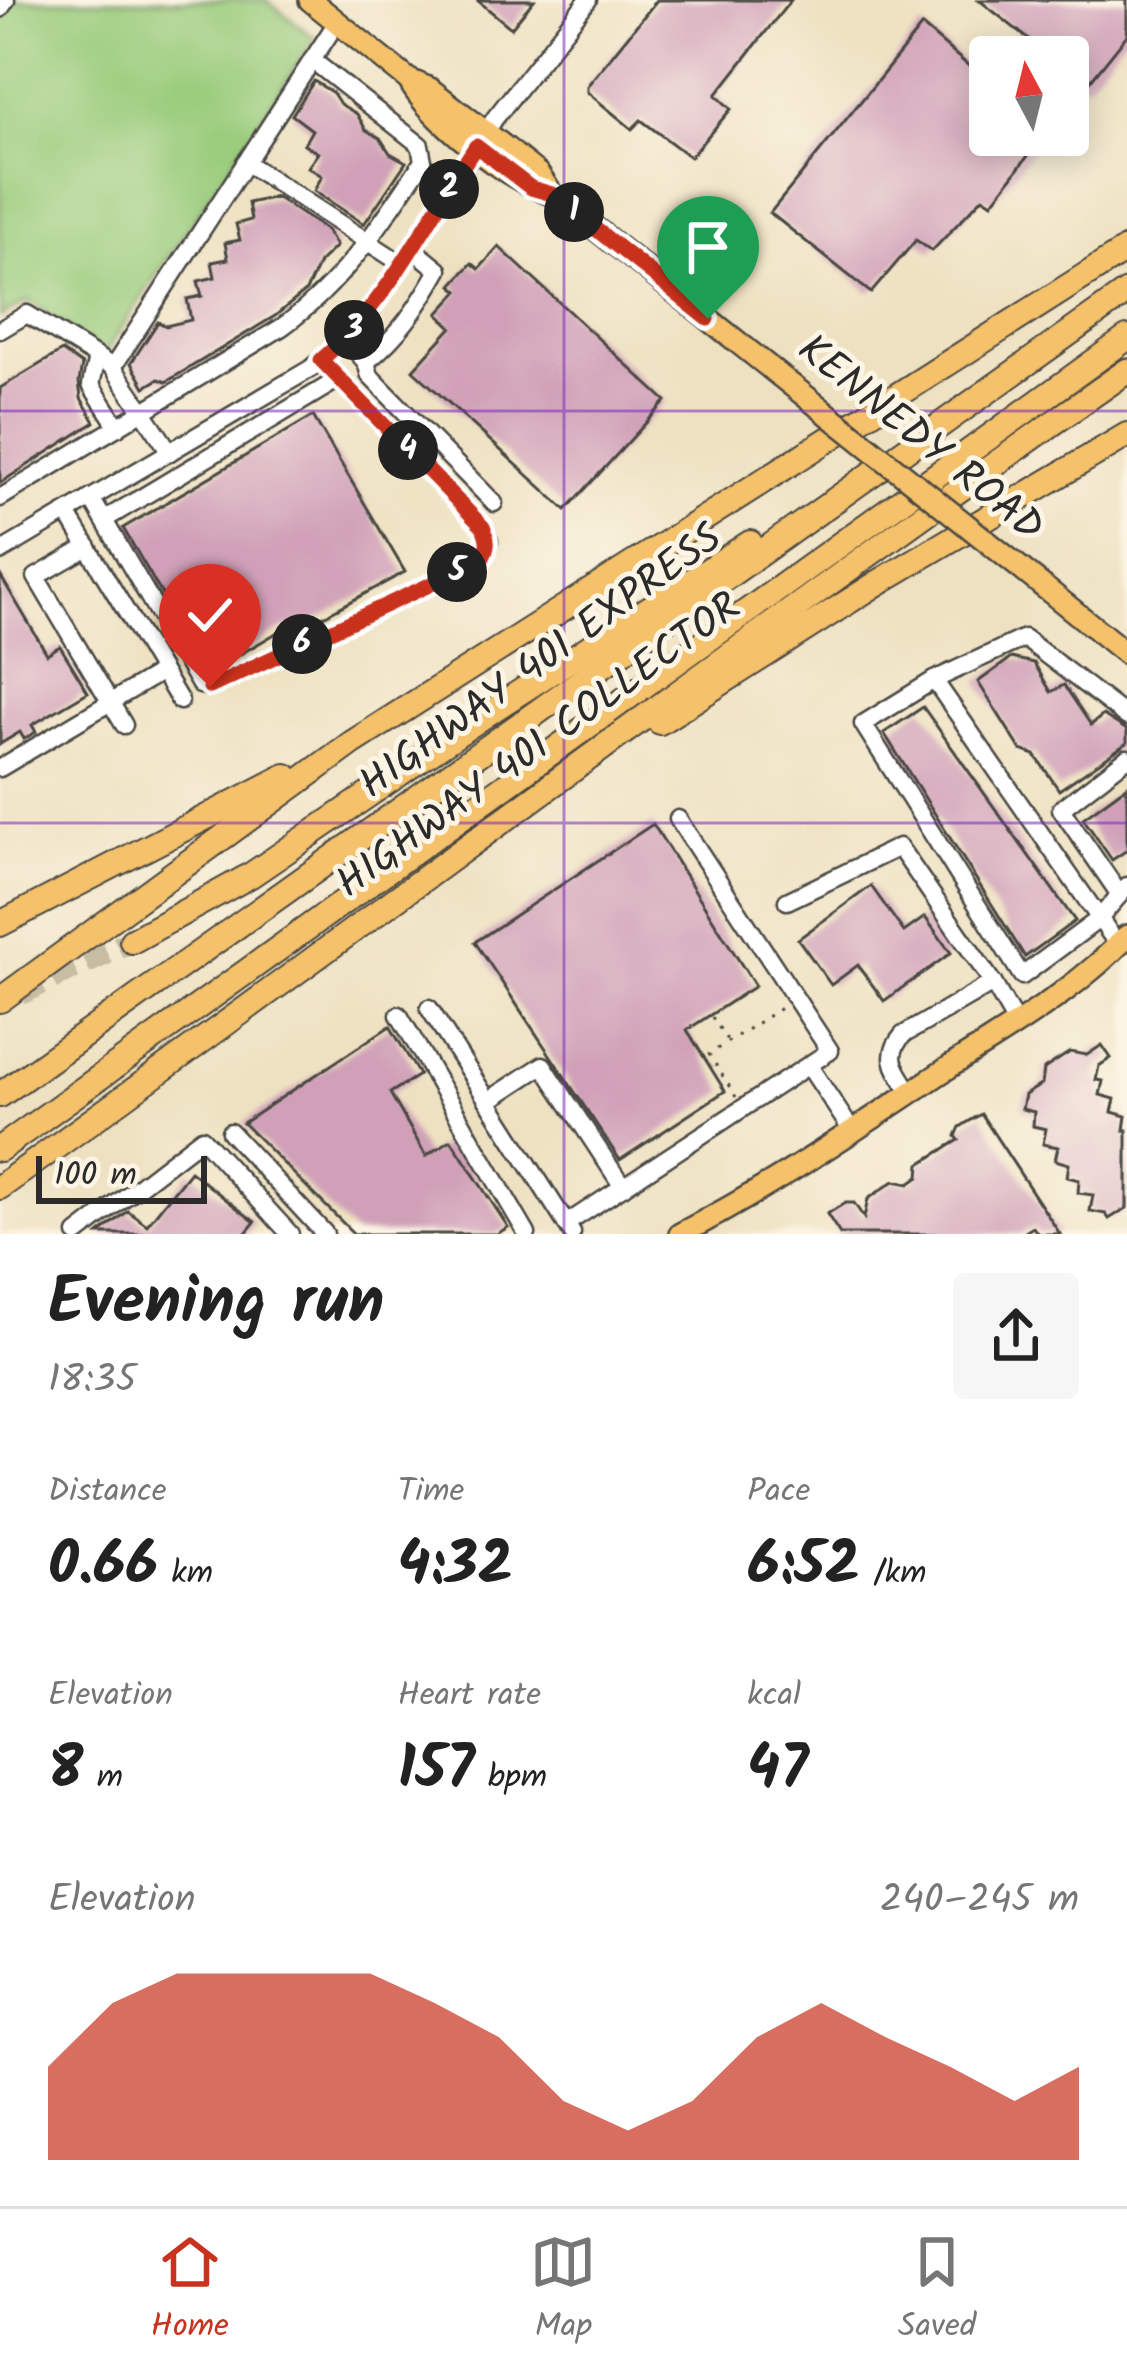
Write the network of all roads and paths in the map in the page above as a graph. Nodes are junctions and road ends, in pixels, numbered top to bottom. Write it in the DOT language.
graph roads {
  1 [pos="6,0"];
  2 [pos="310,0"];
  3 [pos="588,0"];
  4 [pos="0,9"];
  5 [pos="337,22"];
  6 [pos="312,60"];
  7 [pos="480,139"];
  8 [pos="244,162"];
  9 [pos="1127,238"];
  10 [pos="369,242"];
  11 [pos="1127,250"];
  12 [pos="407,256"];
  13 [pos="1127,292"];
  14 [pos="1057,296"];
  15 [pos="0,330"];
  16 [pos="1127,338"];
  17 [pos="345,339"];
  18 [pos="321,360"];
  19 [pos="105,362"];
  20 [pos="365,362"];
  21 [pos="1127,371"];
  22 [pos="340,380"];
  23 [pos="144,412"];
  24 [pos="118,427"];
  25 [pos="1127,435"];
  26 [pos="170,452"];
  27 [pos="0,498"];
  28 [pos="91,498"];
  29 [pos="494,503"];
  30 [pos="67,513"];
  31 [pos="812,515"];
  32 [pos="104,520"];
  33 [pos="88,547"];
  34 [pos="0,552"];
  35 [pos="1127,654"];
  36 [pos="161,672"];
  37 [pos="934,680"];
  38 [pos="180,701"];
  39 [pos="110,702"];
  40 [pos="1127,717"];
  41 [pos="124,725"];
  42 [pos="352,743"];
  43 [pos="1127,758"];
  44 [pos="0,767"];
  45 [pos="1061,809"];
  46 [pos="678,819"];
  47 [pos="506,821"];
  48 [pos="1036,828"];
  49 [pos="1124,890"];
  50 [pos="787,901"];
  51 [pos="1099,920"];
  52 [pos="0,924"];
  53 [pos="132,941"];
  54 [pos="1123,941"];
  55 [pos="993,983"];
  56 [pos="795,998"];
  57 [pos="0,1000"];
  58 [pos="429,1008"];
  59 [pos="399,1015"];
  60 [pos="712,1017"];
  61 [pos="1016,1023"];
  62 [pos="728,1042"];
  63 [pos="808,1066"];
  64 [pos="911,1093"];
  65 [pos="0,1095"];
  66 [pos="488,1100"];
  67 [pos="744,1109"];
  68 [pos="852,1131"];
  69 [pos="230,1132"];
  70 [pos="0,1149"];
  71 [pos="0,1186"];
  72 [pos="623,1187"];
  73 [pos="569,1229"];
  74 [pos="77,1234"];
  75 [pos="290,1234"];
  76 [pos="325,1234"];
  77 [pos="527,1234"];
  78 [pos="680,1234"];
  1 -- 4 [label="street"];
  2 -- 5 [label="main road, KENNEDY ROAD"];
  3 -- 7 [label="street"];
  5 -- 6 [label="street"];
  5 -- 7 [label="main road, KENNEDY ROAD"];
  6 -- 8 [label="street"];
  6 -- 10 [label="street"];
  7 -- 12 [label="street"];
  7 -- 35 [label="main road, KENNEDY ROAD, bridge"];
  8 -- 10 [label="street"];
  8 -- 19 [label="street"];
  9 -- 14 [label="highway"];
  10 -- 12 [label="street"];
  10 -- 23 [label="street"];
  11 -- 14 [label="highway"];
  12 -- 17 [label="street"];
  12 -- 20 [label="street"];
  13 -- 31 [label="highway, HIGHWAY 401 EXPRESS"];
  14 -- 42 [label="highway"];
  15 -- 19 [label="street"];
  16 -- 70 [label="highway, HIGHWAY 401 EXPRESS"];
  17 -- 18 [label="street"];
  17 -- 20 [label="street"];
  18 -- 22 [label="street"];
  18 -- 26 [label="street"];
  19 -- 23 [label="street"];
  19 -- 24 [label="street"];
  20 -- 29 [label="street"];
  21 -- 47 [label="highway, HIGHWAY 401 COLLECTOR"];
  22 -- 32 [label="street"];
  22 -- 32 [label="street"];
  23 -- 24 [label="street"];
  23 -- 26 [label="street"];
  24 -- 27 [label="street"];
  25 -- 47 [label="highway"];
  26 -- 28 [label="street"];
  28 -- 30 [label="street"];
  28 -- 32 [label="street"];
  30 -- 33 [label="street"];
  30 -- 34 [label="street"];
  31 -- 53 [label="highway"];
  31 -- 65 [label="highway, HIGHWAY 401 EXPRESS"];
  33 -- 36 [label="street"];
  33 -- 39 [label="street"];
  36 -- 38 [label="street"];
  36 -- 39 [label="street"];
  37 -- 40 [label="street"];
  37 -- 48 [label="street"];
  37 -- 51 [label="street"];
  39 -- 41 [label="street"];
  39 -- 44 [label="street"];
  42 -- 52 [label="highway"];
  42 -- 57 [label="highway"];
  43 -- 45 [label="street"];
  45 -- 48 [label="street"];
  45 -- 49 [label="street"];
  46 -- 56 [label="street"];
  47 -- 71 [label="highway, HIGHWAY 401 COLLECTOR"];
  48 -- 51 [label="street"];
  49 -- 51 [label="street"];
  50 -- 55 [label="street"];
  51 -- 54 [label="street"];
  54 -- 61 [label="main road"];
  55 -- 61 [label="street"];
  55 -- 64 [label="street"];
  56 -- 62 [label="path"];
  56 -- 63 [label="street"];
  58 -- 66 [label="street"];
  59 -- 77 [label="street"];
  60 -- 62 [label="path"];
  61 -- 64 [label="main road"];
  62 -- 67 [label="path"];
  63 -- 67 [label="street"];
  63 -- 68 [label="street"];
  64 -- 68 [label="main road"];
  66 -- 72 [label="street"];
  66 -- 73 [label="street"];
  67 -- 72 [label="street"];
  68 -- 78 [label="main road"];
  69 -- 76 [label="street"];
  72 -- 73 [label="street"];
  74 -- 75 [label="street"];
}
